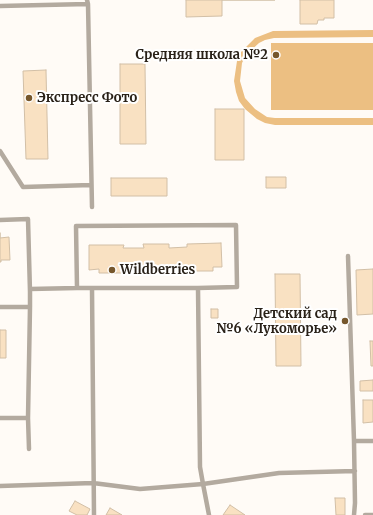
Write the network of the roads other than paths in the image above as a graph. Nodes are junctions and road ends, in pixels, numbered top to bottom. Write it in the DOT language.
graph roads {
  1 [pos="88,2"];
  2 [pos="0,6"];
  3 [pos="0,151"];
  4 [pos="91,185"];
  5 [pos="92,208"];
  6 [pos="0,220"];
  7 [pos="348,256"];
  8 [pos="77,288"];
  9 [pos="92,288"];
  10 [pos="198,288"];
  11 [pos="30,289"];
  12 [pos="30,306"];
  13 [pos="0,307"];
  14 [pos="0,418"];
  15 [pos="28,418"];
  16 [pos="354,441"];
  17 [pos="373,441"];
  18 [pos="29,449"];
  19 [pos="355,471"];
  20 [pos="93,483"];
  21 [pos="203,484"];
  22 [pos="0,486"];
  23 [pos="94,515"];
  24 [pos="210,515"];
  25 [pos="354,515"];
  26 [pos="365,515"];
  27 [pos="373,515"];
  1 -- 2 [label="lane"];
  1 -- 4 [label="lane"];
  3 -- 4 [label="lane"];
  4 -- 5 [label="lane"];
  6 -- 11 [label="lane"];
  7 -- 16 [label="lane"];
  8 -- 9 [label="lane"];
  8 -- 10 [label="lane"];
  8 -- 11 [label="lane"];
  9 -- 10 [label="lane"];
  9 -- 20 [label="lane"];
  10 -- 21 [label="lane"];
  11 -- 12 [label="lane"];
  12 -- 13 [label="lane"];
  12 -- 15 [label="lane"];
  14 -- 15 [label="lane"];
  15 -- 18 [label="lane"];
  16 -- 17 [label="lane"];
  16 -- 19 [label="lane"];
  19 -- 21 [label="lane"];
  19 -- 25 [label="lane"];
  20 -- 21 [label="lane"];
  20 -- 22 [label="lane"];
  20 -- 23 [label="lane"];
  21 -- 24 [label="lane"];
  26 -- 27 [label="lane"];
}
